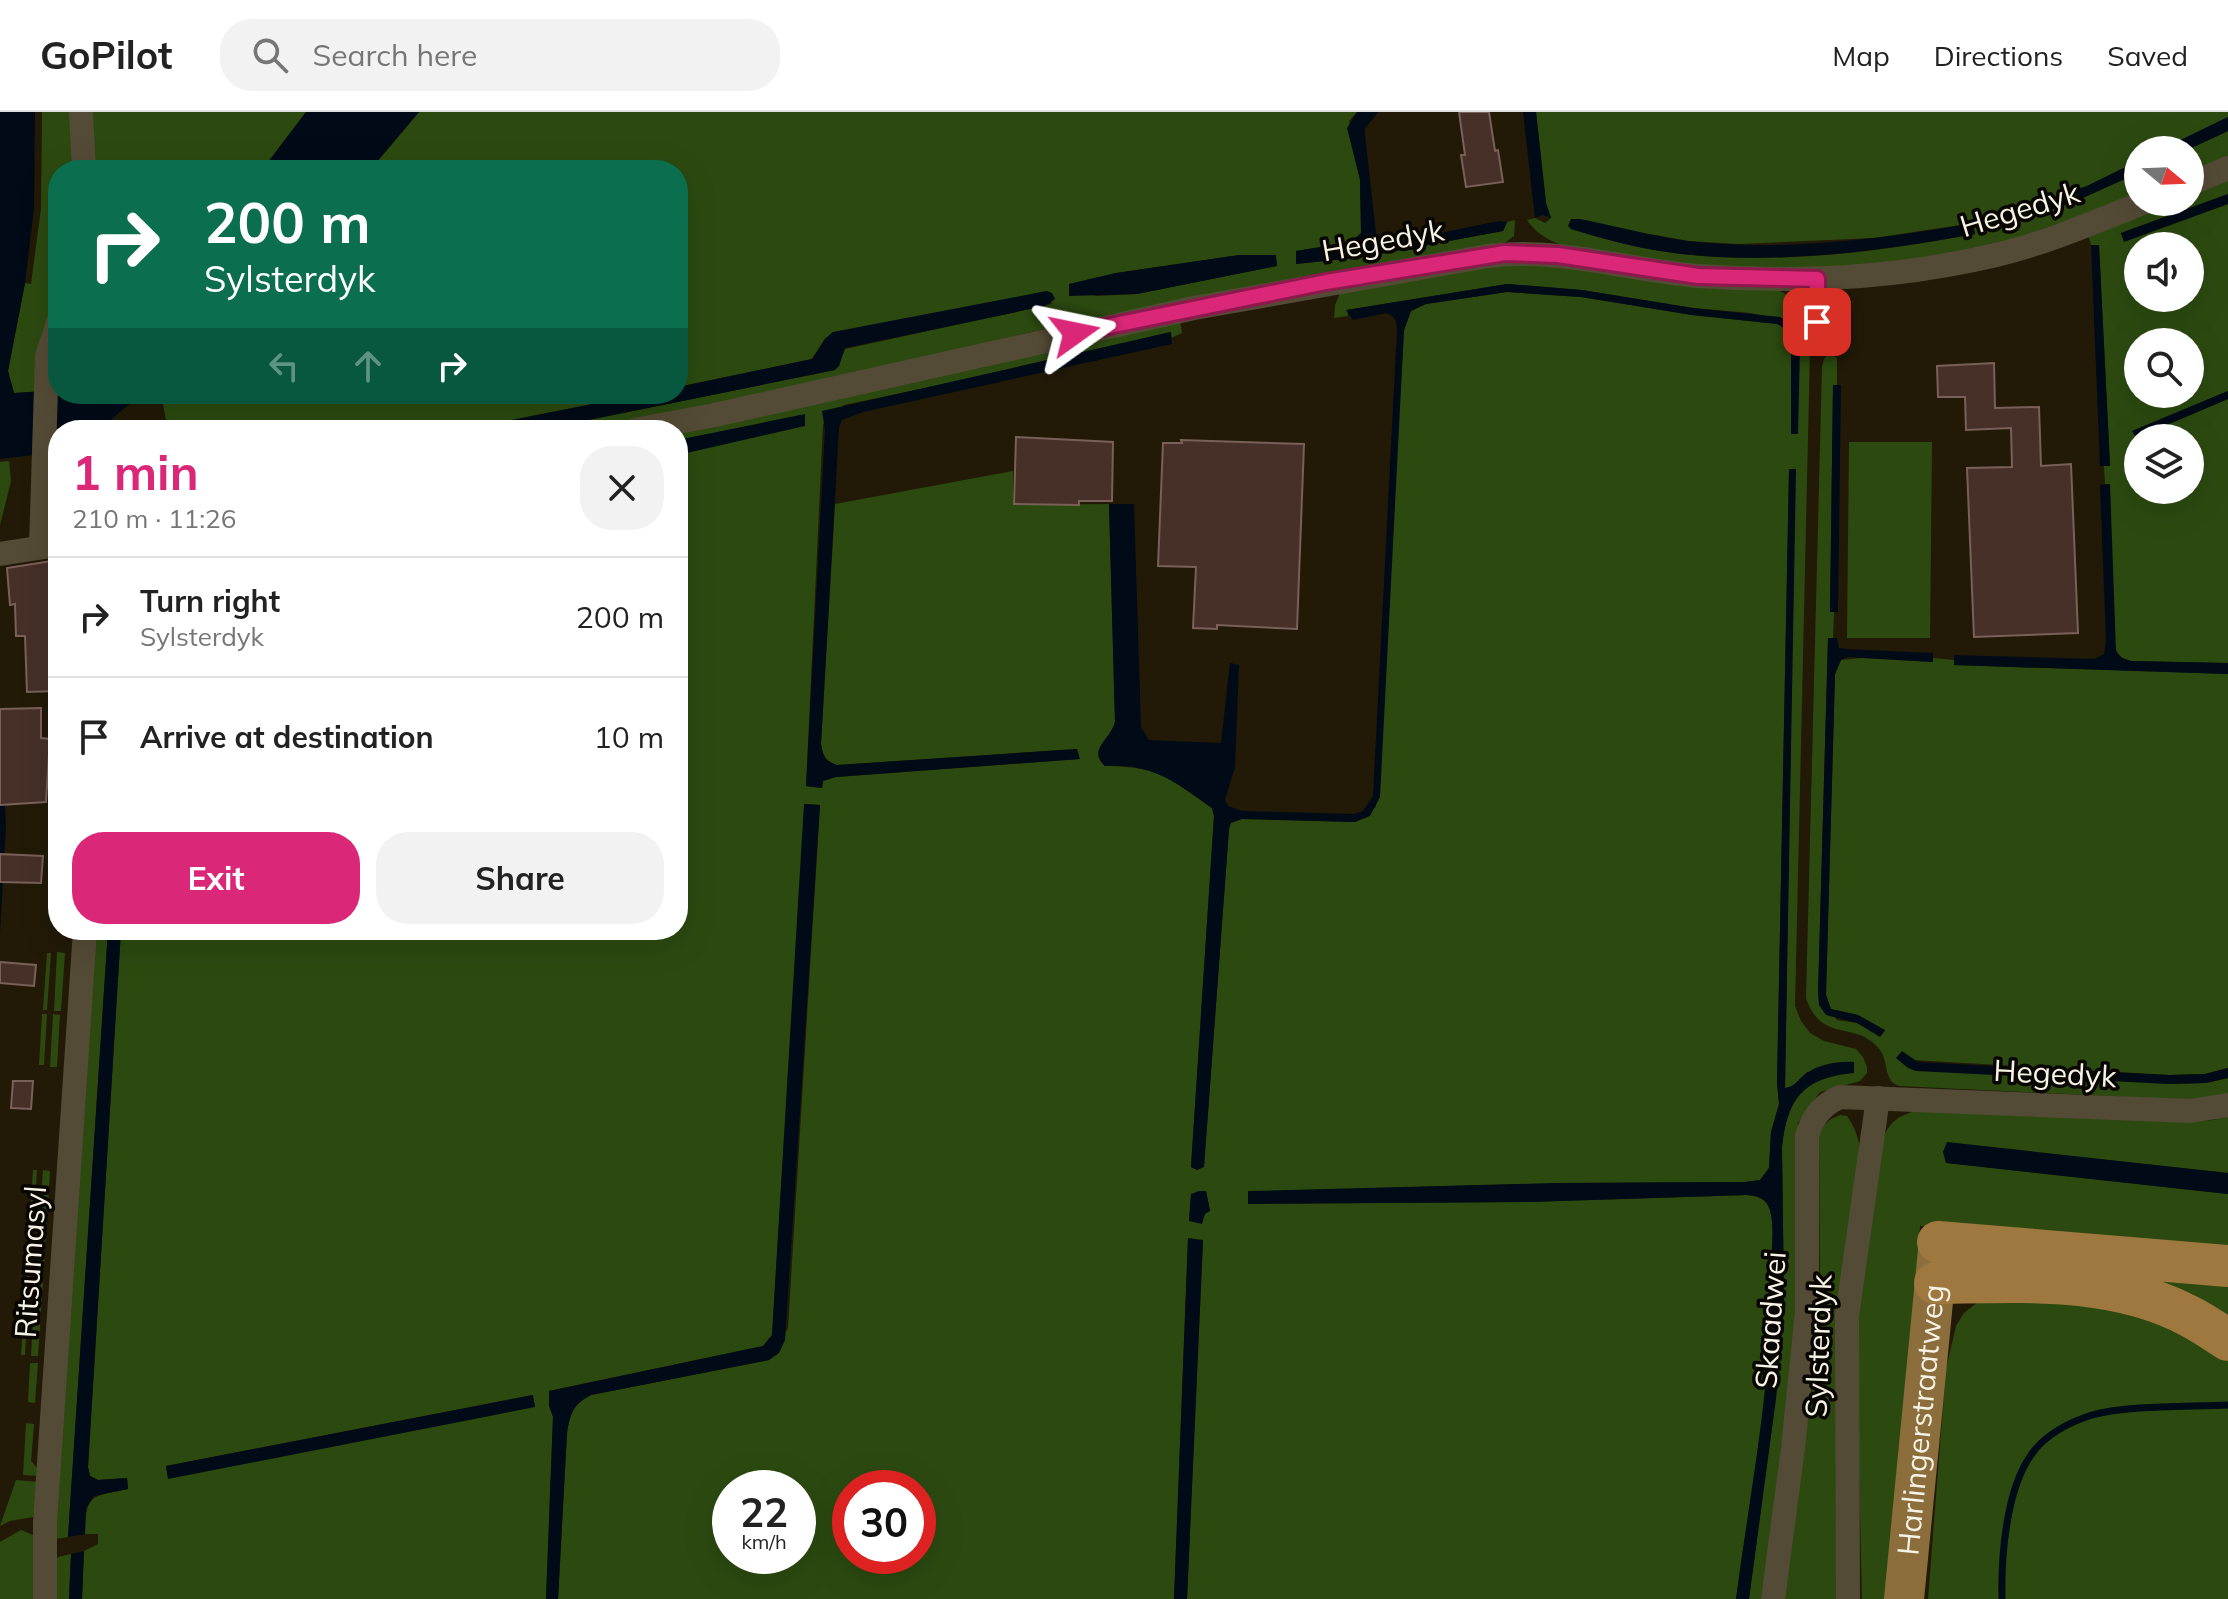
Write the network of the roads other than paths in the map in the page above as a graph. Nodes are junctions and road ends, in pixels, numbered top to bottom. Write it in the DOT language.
graph roads {
  1 [pos="81,112"];
  2 [pos="83,160"];
  3 [pos="2228,168"];
  4 [pos="2204,178"];
  5 [pos="2124,210"];
  6 [pos="1817,279"];
  7 [pos="1816,328"];
  8 [pos="48,353"];
  9 [pos="688,420"];
  10 [pos="48,524"];
  11 [pos="48,546"];
  12 [pos="0,554"];
  13 [pos="84,940"];
  14 [pos="1878,1098"];
  15 [pos="2228,1105"];
  16 [pos="1938,1242"];
  17 [pos="2228,1266"];
  18 [pos="1935,1283"];
  19 [pos="2228,1340"];
  20 [pos="45,1599"];
  21 [pos="1773,1599"];
  22 [pos="1848,1599"];
  23 [pos="1904,1599"];
  1 -- 2 [label="street"];
  3 -- 4 [label="street"];
  5 -- 6 [label="street, Hegedyk"];
  6 -- 7 [label="street"];
  6 -- 9 [label="street, Hegedyk"];
  8 -- 10 [label="street"];
  11 -- 12 [label="street"];
  13 -- 20 [label="street, Ritsumasyl"];
  14 -- 15 [label="street, Hegedyk"];
  14 -- 21 [label="street, Skaadwei"];
  14 -- 22 [label="street, Sylsterdyk"];
  16 -- 17 [label="highway"];
  16 -- 18 [label="main road, Harlingerstraatweg"];
  18 -- 19 [label="highway"];
  18 -- 23 [label="main road, Harlingerstraatweg"];
}
